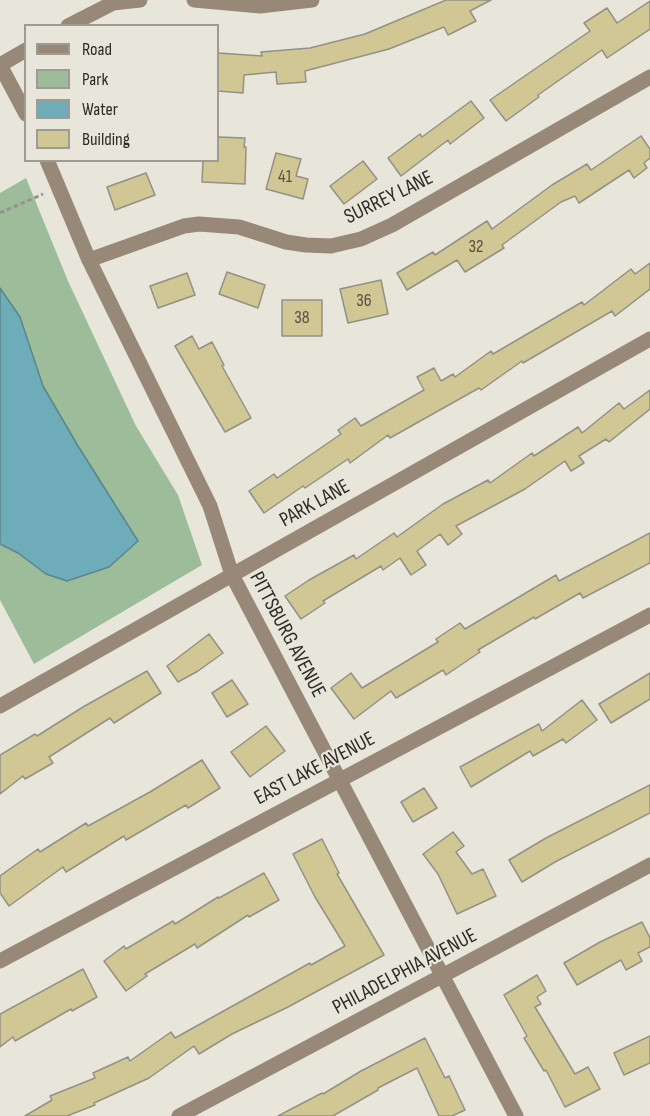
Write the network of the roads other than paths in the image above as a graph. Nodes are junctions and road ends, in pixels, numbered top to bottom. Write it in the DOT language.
graph roads {
  1 [pos="140,0"];
  2 [pos="194,0"];
  3 [pos="312,0"];
  4 [pos="72,24"];
  5 [pos="24,51"];
  6 [pos="0,65"];
  7 [pos="650,78"];
  8 [pos="24,110"];
  9 [pos="48,162"];
  10 [pos="89,260"];
  11 [pos="650,339"];
  12 [pos="232,575"];
  13 [pos="650,615"];
  14 [pos="0,706"];
  15 [pos="340,780"];
  16 [pos="650,866"];
  17 [pos="0,961"];
  18 [pos="443,976"];
  19 [pos="179,1116"];
  20 [pos="516,1116"];
  1 -- 4 [label="street"];
  2 -- 3 [label="street"];
  5 -- 6 [label="street"];
  6 -- 8 [label="street"];
  7 -- 10 [label="street, SURREY LANE"];
  9 -- 10 [label="street, PITTSBURG AVENUE"];
  10 -- 12 [label="street, PITTSBURG AVENUE"];
  11 -- 12 [label="street, PARK LANE"];
  12 -- 14 [label="street, PARK LANE"];
  12 -- 15 [label="street, PITTSBURG AVENUE"];
  13 -- 15 [label="street, EAST LAKE AVENUE"];
  15 -- 17 [label="street, EAST LAKE AVENUE"];
  15 -- 18 [label="street, PITTSBURG AVENUE"];
  16 -- 18 [label="street, PHILADELPHIA AVENUE"];
  18 -- 19 [label="street, PHILADELPHIA AVENUE"];
  18 -- 20 [label="street, PITTSBURG AVENUE"];
}
